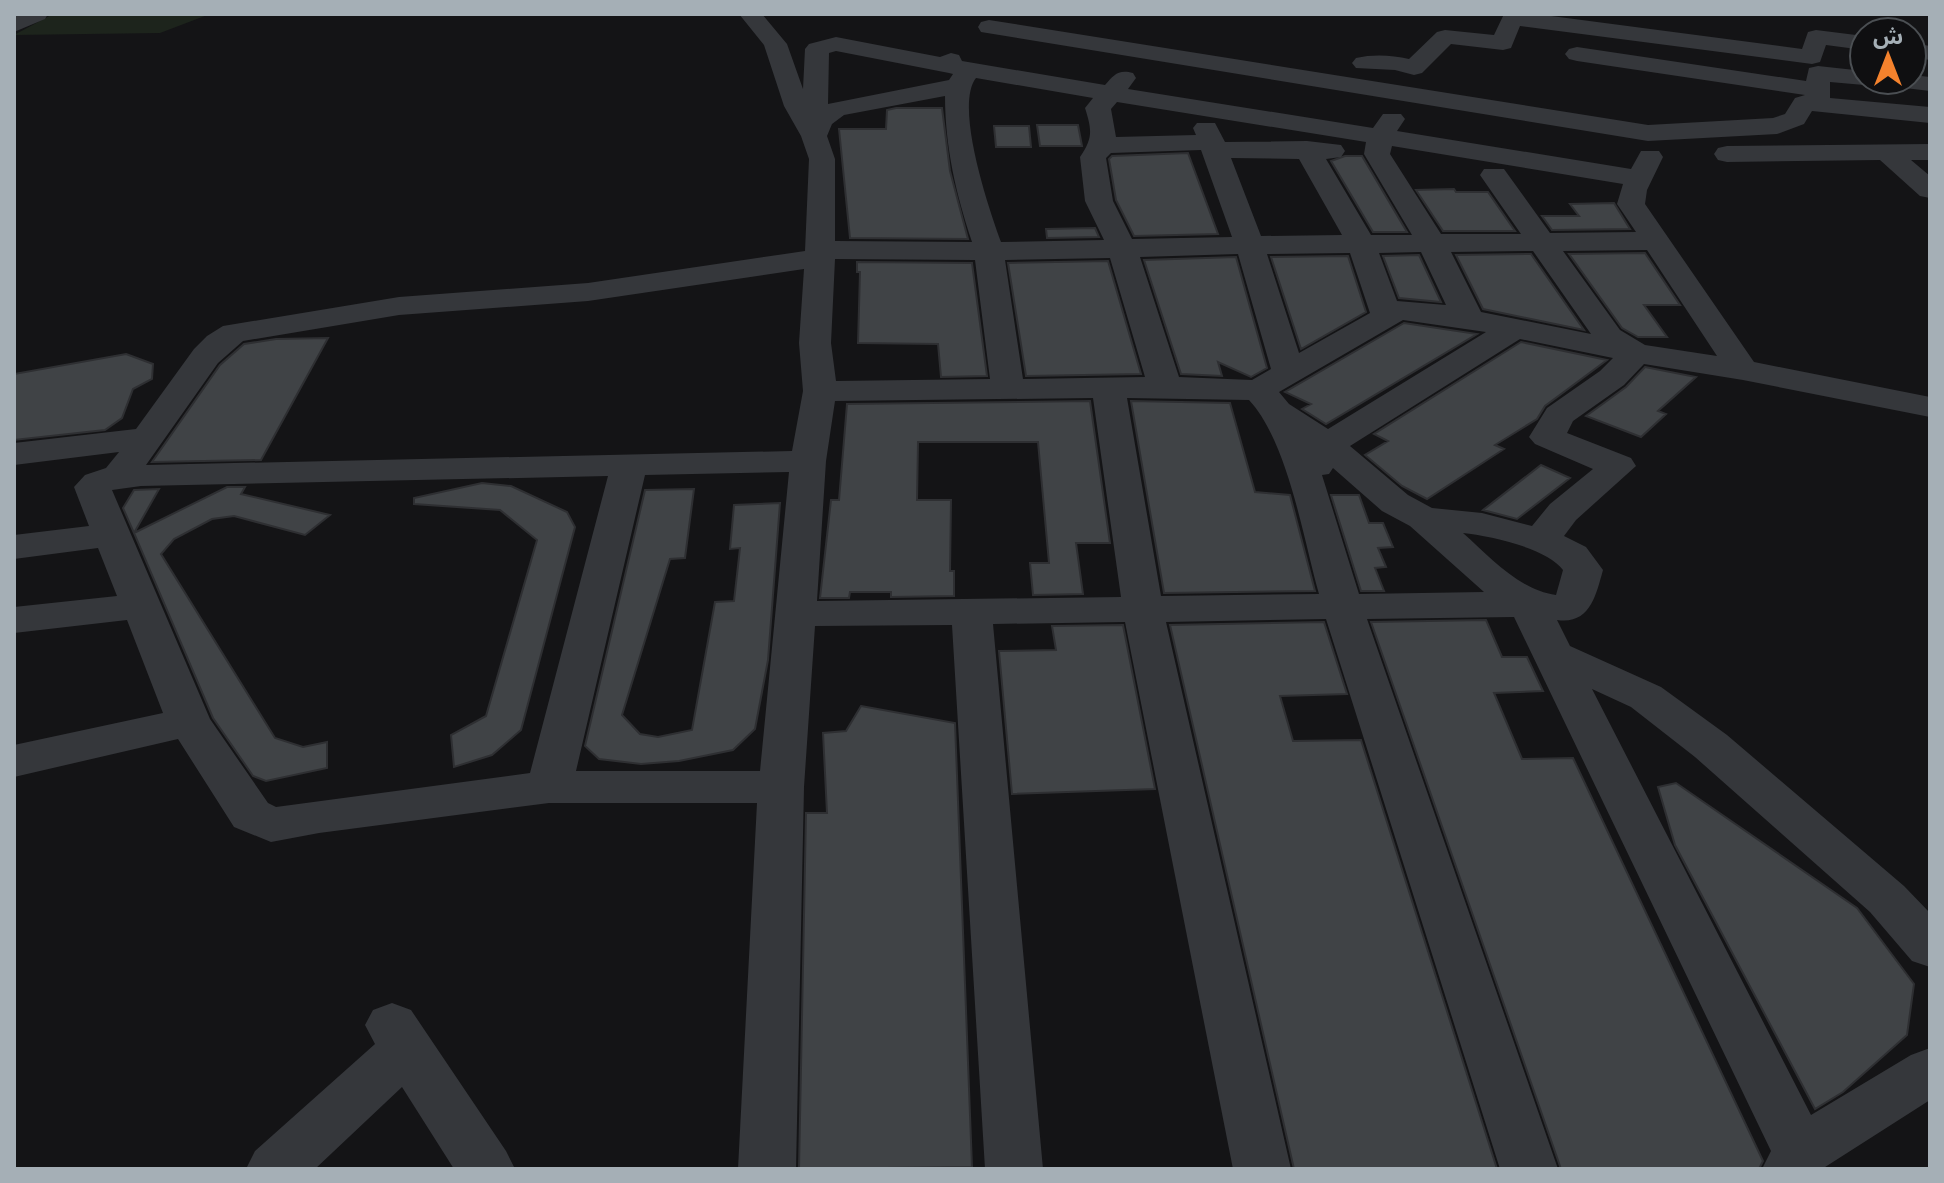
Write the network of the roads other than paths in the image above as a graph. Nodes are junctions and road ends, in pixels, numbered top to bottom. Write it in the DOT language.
graph roads {
  1 [pos="37,14"];
  2 [pos="750,14"];
  3 [pos="1018,14"];
  4 [pos="1518,16"];
  5 [pos="14,25"];
  6 [pos="989,27"];
  7 [pos="1848,41"];
  8 [pos="1160,44"];
  9 [pos="1551,50"];
  10 [pos="952,74"];
  11 [pos="1848,79"];
  12 [pos="1816,81"];
  13 [pos="1408,92"];
  14 [pos="1111,93"];
  15 [pos="1930,115"];
  16 [pos="814,136"];
  17 [pos="1211,140"];
  18 [pos="1103,145"];
  19 [pos="1379,146"];
  20 [pos="1307,149"];
  21 [pos="1930,152"];
  22 [pos="1887,153"];
  23 [pos="1646,156"];
  24 [pos="1494,175"];
  25 [pos="1930,190"];
  26 [pos="1657,241"];
  27 [pos="1542,243"];
  28 [pos="1432,244"];
  29 [pos="1250,245"];
  30 [pos="1362,245"];
  31 [pos="989,250"];
  32 [pos="1123,250"];
  33 [pos="820,254"];
  34 [pos="1387,315"];
  35 [pos="1469,320"];
  36 [pos="1515,328"];
  37 [pos="1636,353"];
  38 [pos="1743,370"];
  39 [pos="1288,372"];
  40 [pos="1165,387"];
  41 [pos="1008,389"];
  42 [pos="1109,389"];
  43 [pos="820,391"];
  44 [pos="1266,399"];
  45 [pos="1930,407"];
  46 [pos="145,438"];
  47 [pos="1327,445"];
  48 [pos="14,454"];
  49 [pos="808,461"];
  50 [pos="629,465"];
  51 [pos="118,478"];
  52 [pos="1306,488"];
  53 [pos="1423,518"];
  54 [pos="110,535"];
  55 [pos="1541,540"];
  56 [pos="14,547"];
  57 [pos="1528,604"];
  58 [pos="141,606"];
  59 [pos="1343,608"];
  60 [pos="1143,611"];
  61 [pos="972,612"];
  62 [pos="795,614"];
  63 [pos="14,620"];
  64 [pos="1554,655"];
  65 [pos="189,722"];
  66 [pos="14,761"];
  67 [pos="549,787"];
  68 [pos="781,787"];
  69 [pos="1930,947"];
  70 [pos="1930,1071"];
  71 [pos="1796,1160"];
  72 [pos="275,1169"];
  73 [pos="486,1169"];
  74 [pos="767,1169"];
  75 [pos="1014,1169"];
  76 [pos="1262,1169"];
  77 [pos="1529,1169"];
  1 -- 5 [label="street"];
  2 -- 16 [label="street"];
  3 -- 6 [label="street"];
  3 -- 8 [label="street"];
  4 -- 8 [label="street"];
  4 -- 12 [label="street"];
  6 -- 8 [label="street"];
  6 -- 10 [label="street"];
  7 -- 12 [label="street"];
  8 -- 13 [label="street"];
  8 -- 14 [label="street"];
  9 -- 12 [label="street"];
  10 -- 14 [label="street"];
  10 -- 16 [label="street"];
  10 -- 16 [label="street"];
  10 -- 31 [label="street"];
  11 -- 12 [label="street"];
  12 -- 15 [label="street"];
  12 -- 23 [label="street"];
  13 -- 19 [label="street"];
  13 -- 23 [label="street"];
  14 -- 18 [label="street"];
  14 -- 19 [label="street"];
  16 -- 33 [label="street"];
  17 -- 18 [label="street"];
  17 -- 20 [label="street"];
  17 -- 29 [label="street"];
  18 -- 32 [label="street"];
  19 -- 20 [label="street"];
  19 -- 23 [label="street"];
  19 -- 28 [label="street"];
  20 -- 30 [label="street"];
  21 -- 22 [label="street"];
  22 -- 23 [label="street"];
  22 -- 25 [label="street"];
  23 -- 26 [label="street"];
  24 -- 27 [label="street"];
  26 -- 27 [label="street"];
  26 -- 38 [label="street"];
  27 -- 28 [label="street"];
  27 -- 37 [label="street"];
  28 -- 30 [label="street"];
  28 -- 35 [label="street"];
  29 -- 30 [label="street"];
  29 -- 32 [label="street"];
  29 -- 39 [label="street"];
  30 -- 34 [label="street"];
  31 -- 32 [label="street"];
  31 -- 33 [label="street"];
  31 -- 41 [label="street"];
  32 -- 40 [label="street"];
  33 -- 43 [label="street"];
  33 -- 46 [label="street"];
  34 -- 35 [label="street"];
  34 -- 39 [label="street"];
  35 -- 36 [label="street"];
  36 -- 37 [label="street"];
  36 -- 47 [label="street"];
  37 -- 38 [label="street"];
  37 -- 55 [label="street"];
  38 -- 45 [label="street"];
  39 -- 44 [label="street"];
  40 -- 42 [label="street"];
  40 -- 44 [label="street"];
  41 -- 42 [label="street"];
  41 -- 43 [label="street"];
  42 -- 60 [label="street"];
  43 -- 49 [label="street"];
  44 -- 47 [label="street"];
  44 -- 52 [label="street"];
  46 -- 48 [label="street"];
  46 -- 51 [label="street"];
  47 -- 52 [label="street"];
  47 -- 53 [label="street"];
  49 -- 50 [label="street"];
  49 -- 62 [label="street"];
  50 -- 51 [label="street"];
  50 -- 67 [label="street"];
  51 -- 54 [label="street"];
  52 -- 59 [label="street"];
  53 -- 55 [label="street"];
  53 -- 57 [label="street"];
  54 -- 56 [label="street"];
  54 -- 58 [label="street"];
  55 -- 57 [label="street"];
  57 -- 59 [label="street"];
  57 -- 64 [label="street"];
  58 -- 63 [label="street"];
  58 -- 65 [label="street"];
  59 -- 60 [label="street"];
  59 -- 77 [label="street"];
  60 -- 61 [label="street"];
  60 -- 76 [label="street"];
  61 -- 62 [label="street"];
  61 -- 75 [label="street"];
  62 -- 68 [label="street"];
  64 -- 69 [label="street"];
  64 -- 71 [label="street"];
  65 -- 66 [label="street"];
  65 -- 67 [label="street"];
  67 -- 68 [label="street"];
  68 -- 74 [label="street"];
  70 -- 71 [label="street"];
  72 -- 73 [label="street"];
}
